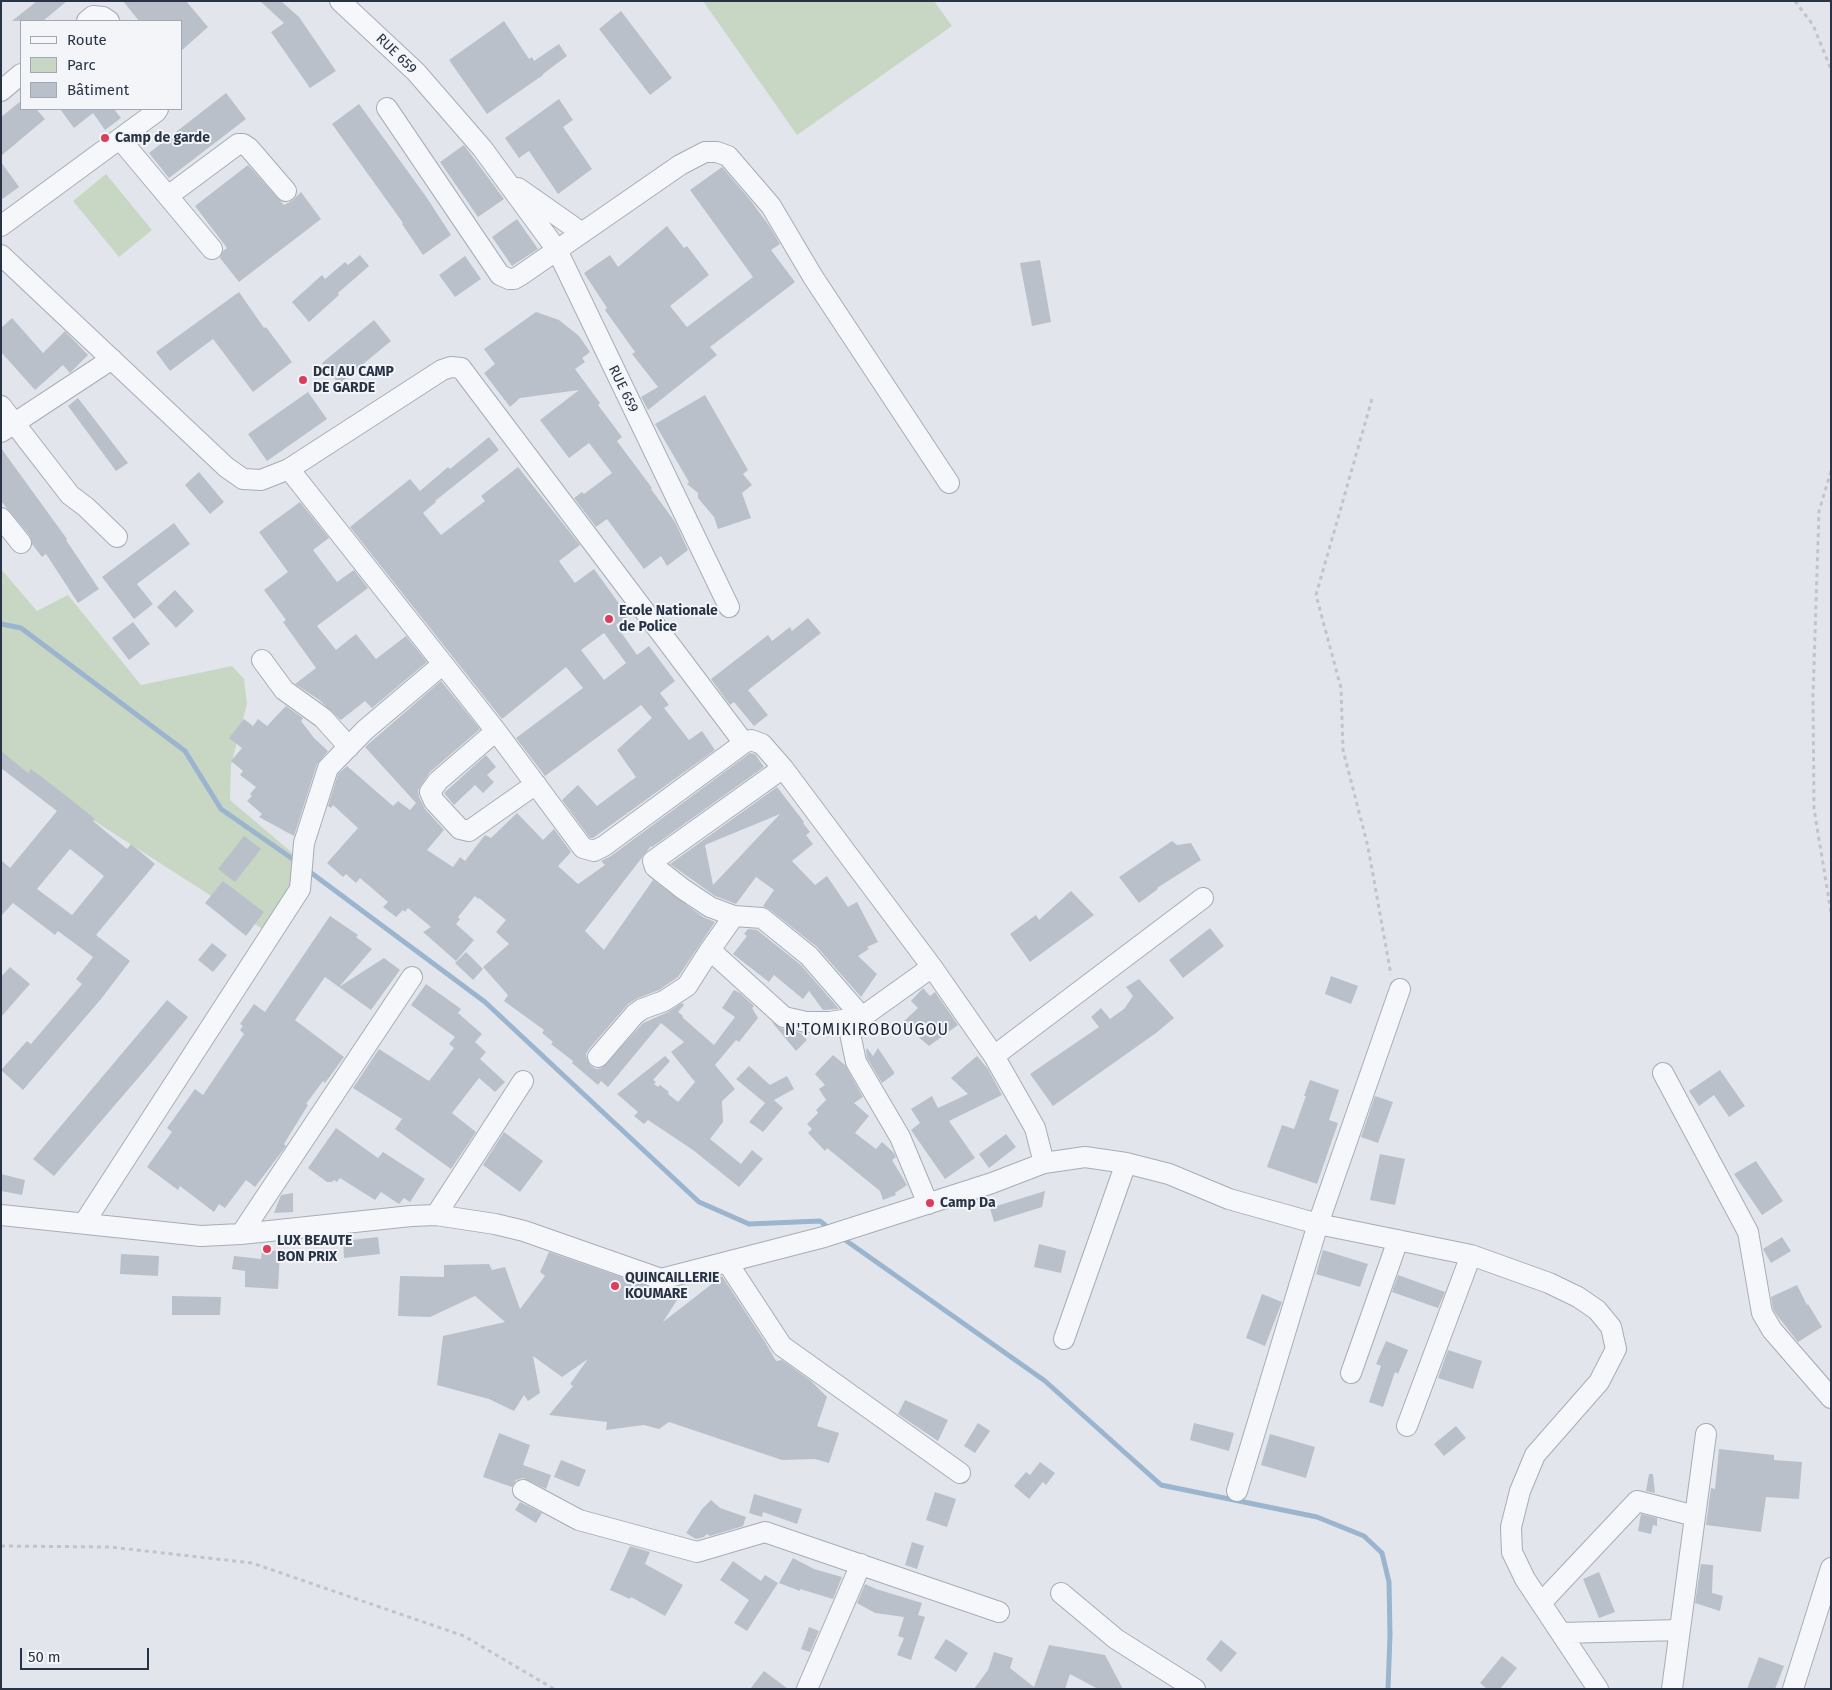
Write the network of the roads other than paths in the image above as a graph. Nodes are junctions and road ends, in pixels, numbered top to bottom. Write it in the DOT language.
graph roads {
  1 [pos="340,1"];
  2 [pos="88,20"];
  3 [pos="108,20"];
  4 [pos="20,75"];
  5 [pos="1,90"];
  6 [pos="387,108"];
  7 [pos="157,110"];
  8 [pos="120,138"];
  9 [pos="504,179"];
  10 [pos="286,191"];
  11 [pos="168,196"];
  12 [pos="1,226"];
  13 [pos="582,233"];
  14 [pos="212,249"];
  15 [pos="557,250"];
  16 [pos="1,255"];
  17 [pos="112,359"];
  18 [pos="1,406"];
  19 [pos="8,427"];
  20 [pos="289,469"];
  21 [pos="949,483"];
  22 [pos="1,518"];
  23 [pos="116,537"];
  24 [pos="21,543"];
  25 [pos="729,607"];
  26 [pos="262,660"];
  27 [pos="443,664"];
  28 [pos="496,731"];
  29 [pos="744,743"];
  30 [pos="349,747"];
  31 [pos="783,768"];
  32 [pos="536,784"];
  33 [pos="1203,898"];
  34 [pos="734,916"];
  35 [pos="710,950"];
  36 [pos="932,967"];
  37 [pos="412,977"];
  38 [pos="1400,989"];
  39 [pos="854,1018"];
  40 [pos="994,1056"];
  41 [pos="598,1057"];
  42 [pos="1663,1073"];
  43 [pos="523,1081"];
  44 [pos="1044,1163"];
  45 [pos="1126,1163"];
  46 [pos="928,1204"];
  47 [pos="1,1215"];
  48 [pos="436,1215"];
  49 [pos="84,1224"];
  50 [pos="1318,1224"];
  51 [pos="241,1234"];
  52 [pos="1398,1240"];
  53 [pos="1471,1254"];
  54 [pos="727,1262"];
  55 [pos="1064,1339"];
  56 [pos="1350,1373"];
  57 [pos="1831,1398"];
  58 [pos="1407,1426"];
  59 [pos="1706,1434"];
  60 [pos="960,1473"];
  61 [pos="523,1490"];
  62 [pos="1237,1491"];
  63 [pos="1695,1516"];
  64 [pos="860,1564"];
  65 [pos="1831,1568"];
  66 [pos="1061,1593"];
  67 [pos="1541,1603"];
  68 [pos="999,1612"];
  69 [pos="1680,1630"];
  70 [pos="1561,1633"];
  71 [pos="807,1689"];
  72 [pos="1194,1689"];
  73 [pos="1598,1689"];
  74 [pos="1672,1689"];
  75 [pos="1793,1689"];
  1 -- 9 [label="street, RUE 659"];
  2 -- 3 [label="street"];
  4 -- 5 [label="street"];
  6 -- 15 [label="street"];
  7 -- 8 [label="street"];
  8 -- 11 [label="street"];
  8 -- 12 [label="street"];
  9 -- 13 [label="street, RUE 659"];
  9 -- 15 [label="street, RUE 659"];
  10 -- 11 [label="street"];
  11 -- 14 [label="street"];
  13 -- 15 [label="street"];
  13 -- 21 [label="street"];
  15 -- 25 [label="street, RUE 659"];
  16 -- 17 [label="street"];
  17 -- 19 [label="street"];
  17 -- 20 [label="street"];
  18 -- 19 [label="street"];
  19 -- 23 [label="street"];
  20 -- 27 [label="street"];
  20 -- 29 [label="street"];
  22 -- 24 [label="street"];
  26 -- 30 [label="street"];
  27 -- 28 [label="street"];
  27 -- 30 [label="street"];
  28 -- 32 [label="street"];
  28 -- 32 [label="street"];
  29 -- 31 [label="street"];
  29 -- 32 [label="street"];
  30 -- 49 [label="street"];
  31 -- 34 [label="street"];
  31 -- 36 [label="street"];
  33 -- 40 [label="street"];
  34 -- 35 [label="street"];
  34 -- 39 [label="street"];
  35 -- 39 [label="street"];
  35 -- 41 [label="street"];
  36 -- 39 [label="street"];
  36 -- 40 [label="street"];
  37 -- 51 [label="street"];
  38 -- 50 [label="street"];
  39 -- 46 [label="street"];
  40 -- 44 [label="street"];
  42 -- 57 [label="street"];
  43 -- 48 [label="street"];
  44 -- 45 [label="street"];
  44 -- 46 [label="street"];
  45 -- 50 [label="street"];
  45 -- 55 [label="street"];
  46 -- 54 [label="street"];
  47 -- 49 [label="street"];
  48 -- 51 [label="street"];
  48 -- 54 [label="street"];
  49 -- 51 [label="street"];
  50 -- 52 [label="street"];
  50 -- 62 [label="street"];
  52 -- 53 [label="street"];
  52 -- 56 [label="street"];
  53 -- 58 [label="street"];
  53 -- 67 [label="street"];
  54 -- 60 [label="street"];
  59 -- 63 [label="street"];
  61 -- 64 [label="street"];
  63 -- 67 [label="street"];
  63 -- 69 [label="street"];
  64 -- 68 [label="street"];
  64 -- 71 [label="street"];
  65 -- 75 [label="street"];
  66 -- 72 [label="street"];
  67 -- 70 [label="street"];
  69 -- 70 [label="street"];
  69 -- 74 [label="street"];
  70 -- 73 [label="street"];
}
